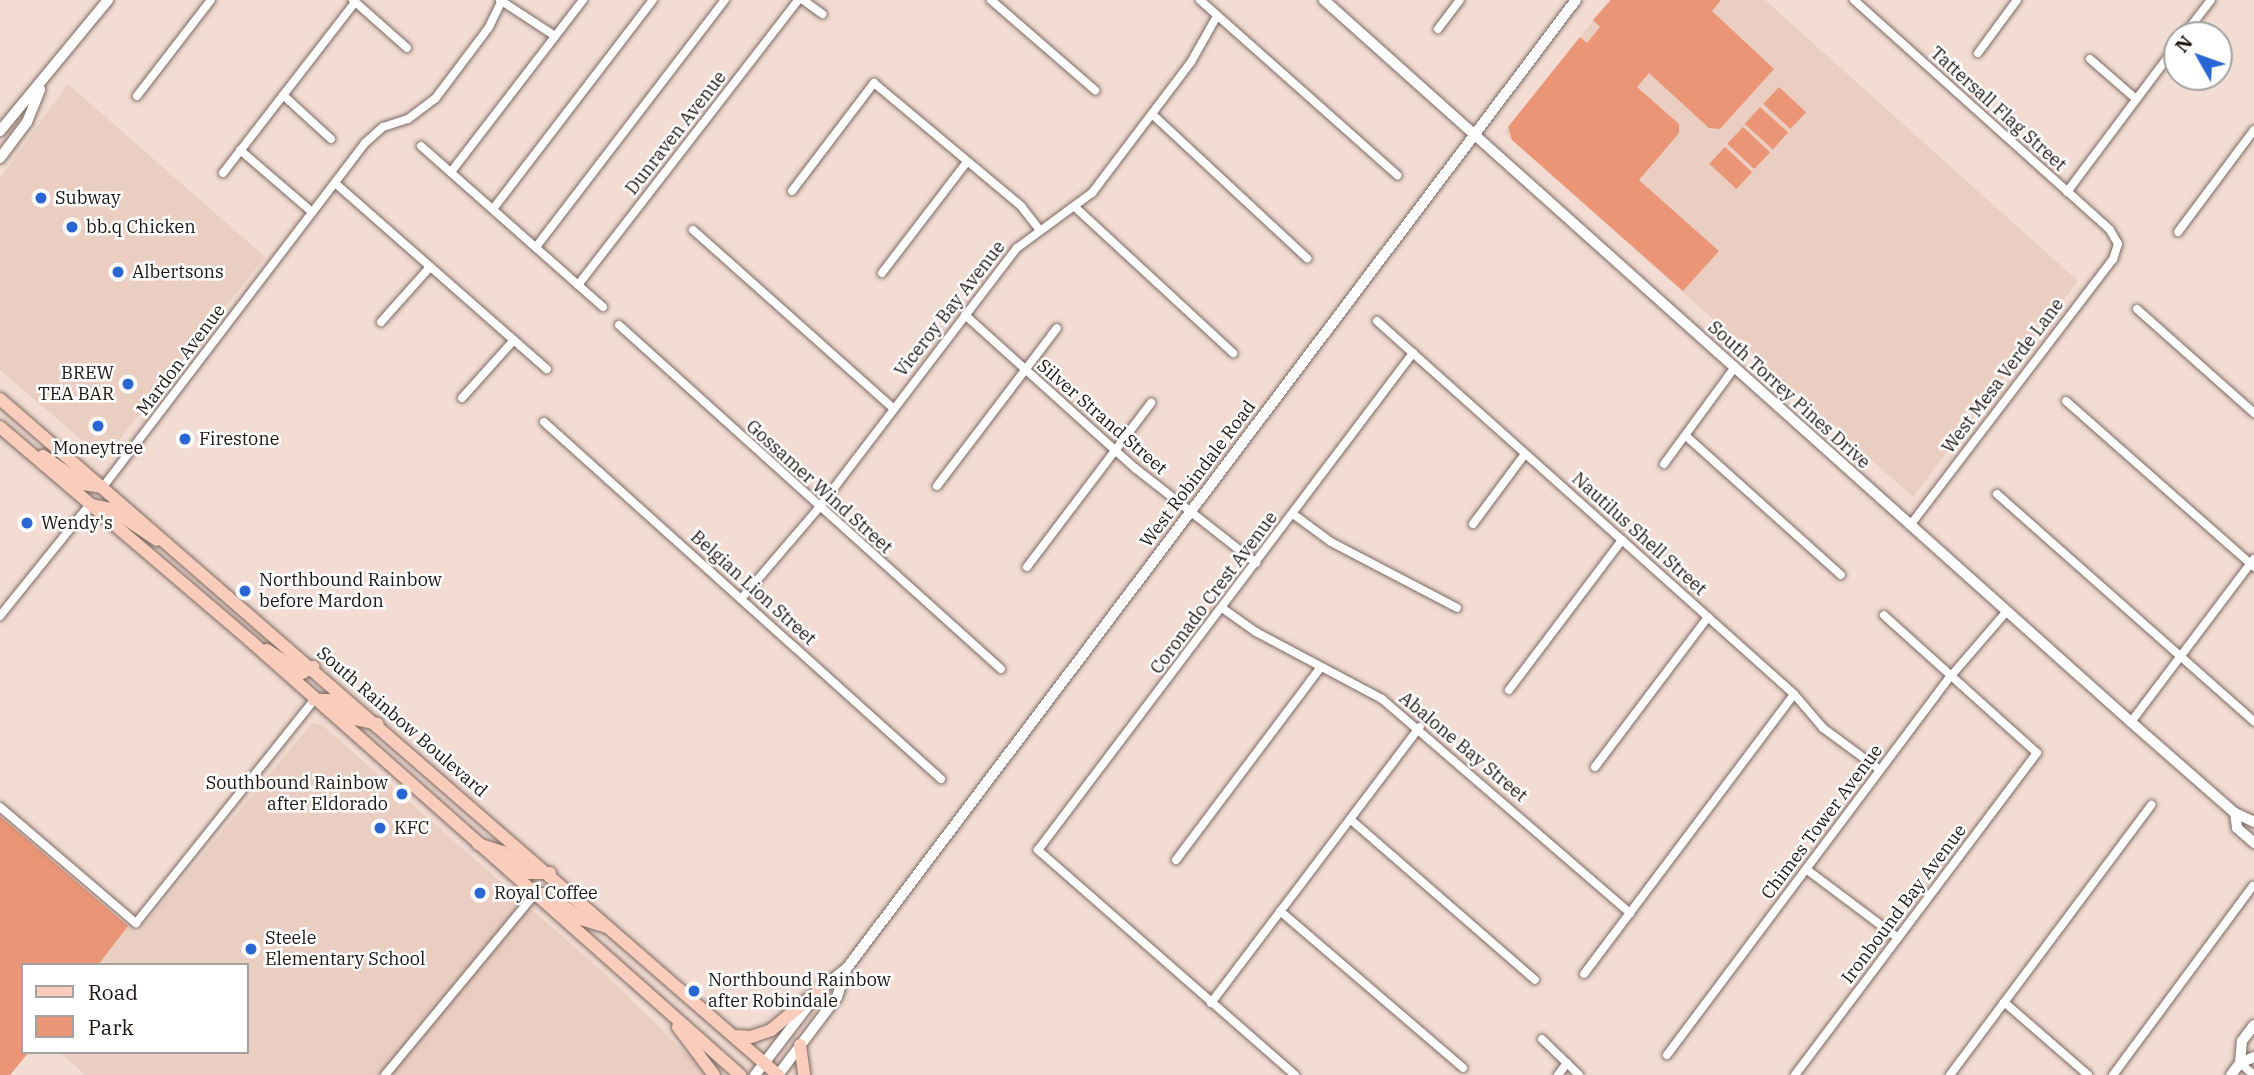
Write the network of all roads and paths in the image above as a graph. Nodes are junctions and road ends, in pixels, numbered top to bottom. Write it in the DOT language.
graph roads {
  1 [pos="108,0"];
  2 [pos="211,0"];
  3 [pos="501,0"];
  4 [pos="583,0"];
  5 [pos="653,0"];
  6 [pos="725,0"];
  7 [pos="801,0"];
  8 [pos="991,0"];
  9 [pos="1200,0"];
  10 [pos="1324,0"];
  11 [pos="1460,0"];
  12 [pos="1576,0"];
  13 [pos="1854,0"];
  14 [pos="2017,0"];
  15 [pos="2198,0"];
  16 [pos="354,1"];
  17 [pos="2208,4"];
  18 [pos="822,15"];
  19 [pos="1217,16"];
  20 [pos="2195,21"];
  21 [pos="1438,29"];
  22 [pos="555,36"];
  23 [pos="407,48"];
  24 [pos="1978,53"];
  25 [pos="2090,59"];
  26 [pos="2163,63"];
  27 [pos="42,84"];
  28 [pos="1095,90"];
  29 [pos="283,94"];
  30 [pos="137,96"];
  31 [pos="2136,99"];
  32 [pos="17,111"];
  33 [pos="1152,114"];
  34 [pos="2254,130"];
  35 [pos="0,131"];
  36 [pos="1474,133"];
  37 [pos="331,139"];
  38 [pos="0,140"];
  39 [pos="421,146"];
  40 [pos="240,150"];
  41 [pos="0,158"];
  42 [pos="967,162"];
  43 [pos="451,172"];
  44 [pos="223,173"];
  45 [pos="1397,175"];
  46 [pos="335,183"];
  47 [pos="792,191"];
  48 [pos="2067,192"];
  49 [pos="1076,208"];
  50 [pos="493,209"];
  51 [pos="312,212"];
  52 [pos="1039,229"];
  53 [pos="693,230"];
  54 [pos="2178,232"];
  55 [pos="2118,244"];
  56 [pos="536,247"];
  57 [pos="1307,258"];
  58 [pos="430,267"];
  59 [pos="883,273"];
  60 [pos="578,285"];
  61 [pos="603,307"];
  62 [pos="2137,309"];
  63 [pos="965,315"];
  64 [pos="1377,321"];
  65 [pos="381,322"];
  66 [pos="618,325"];
  67 [pos="1057,328"];
  68 [pos="514,341"];
  69 [pos="1233,353"];
  70 [pos="1413,354"];
  71 [pos="1735,368"];
  72 [pos="547,369"];
  73 [pos="1024,370"];
  74 [pos="462,398"];
  75 [pos="0,399"];
  76 [pos="2066,401"];
  77 [pos="1151,403"];
  78 [pos="894,409"];
  79 [pos="2254,413"];
  80 [pos="544,422"];
  81 [pos="0,427"];
  82 [pos="1686,436"];
  83 [pos="21,444"];
  84 [pos="1116,449"];
  85 [pos="1525,454"];
  86 [pos="1664,464"];
  87 [pos="937,486"];
  88 [pos="103,487"];
  89 [pos="1997,494"];
  90 [pos="90,505"];
  91 [pos="818,509"];
  92 [pos="1191,514"];
  93 [pos="1293,514"];
  94 [pos="1473,524"];
  95 [pos="1910,525"];
  96 [pos="1622,540"];
  97 [pos="176,550"];
  98 [pos="1256,563"];
  99 [pos="2253,563"];
  100 [pos="1027,566"];
  101 [pos="1841,575"];
  102 [pos="741,599"];
  103 [pos="1222,608"];
  104 [pos="1457,608"];
  105 [pos="2007,611"];
  106 [pos="1884,615"];
  107 [pos="0,616"];
  108 [pos="1708,617"];
  109 [pos="254,644"];
  110 [pos="2182,657"];
  111 [pos="313,667"];
  112 [pos="1321,667"];
  113 [pos="1001,669"];
  114 [pos="1951,676"];
  115 [pos="1509,690"];
  116 [pos="1794,694"];
  117 [pos="314,699"];
  118 [pos="2254,721"];
  119 [pos="2131,722"];
  120 [pos="378,724"];
  121 [pos="1420,727"];
  122 [pos="1595,767"];
  123 [pos="1880,770"];
  124 [pos="941,779"];
  125 [pos="2151,805"];
  126 [pos="0,807"];
  127 [pos="2235,813"];
  128 [pos="1350,819"];
  129 [pos="2254,822"];
  130 [pos="2254,843"];
  131 [pos="478,844"];
  132 [pos="1176,860"];
  133 [pos="1806,869"];
  134 [pos="550,873"];
  135 [pos="2253,886"];
  136 [pos="535,894"];
  137 [pos="1280,911"];
  138 [pos="1630,913"];
  139 [pos="611,928"];
  140 [pos="1898,938"];
  141 [pos="847,968"];
  142 [pos="1584,974"];
  143 [pos="1535,980"];
  144 [pos="821,989"];
  145 [pos="2004,1002"];
  146 [pos="1210,1003"];
  147 [pos="664,1007"];
  148 [pos="2254,1025"];
  149 [pos="734,1036"];
  150 [pos="1542,1039"];
  151 [pos="800,1045"];
  152 [pos="1667,1055"];
  153 [pos="2254,1057"];
  154 [pos="765,1063"];
  155 [pos="1567,1063"];
  156 [pos="2240,1063"];
  157 [pos="1463,1068"];
  158 [pos="385,1075"];
  159 [pos="713,1075"];
  160 [pos="740,1075"];
  161 [pos="755,1075"];
  162 [pos="778,1075"];
  163 [pos="804,1075"];
  164 [pos="1294,1075"];
  165 [pos="1558,1075"];
  166 [pos="1579,1075"];
  167 [pos="1795,1075"];
  168 [pos="1950,1075"];
  169 [pos="2088,1075"];
  170 [pos="2113,1075"];
  171 [pos="2231,1075"];
  172 [pos="2254,1075"];
  1 -- 27 [label="main road"];
  2 -- 30 [label="street"];
  3 -- 22 [label="street"];
  3 -- 46 [label="street, Mardon Avenue"];
  4 -- 22 [label="street"];
  5 -- 50 [label="street"];
  6 -- 56 [label="street"];
  7 -- 18 [label="street"];
  7 -- 60 [label="street, Dunraven Avenue"];
  8 -- 28 [label="street"];
  9 -- 19 [label="street"];
  10 -- 36 [label="street, South Torrey Pines Drive"];
  11 -- 21 [label="street"];
  12 -- 36 [label="main road, West Robindale Road"];
  13 -- 48 [label="street, Tattersall Flag Street"];
  14 -- 24 [label="street"];
  15 -- 17 [label="street"];
  16 -- 23 [label="street"];
  16 -- 29 [label="street"];
  17 -- 20 [label="street"];
  19 -- 33 [label="street, Viceroy Bay Avenue"];
  19 -- 45 [label="street"];
  22 -- 43 [label="street"];
  25 -- 31 [label="street"];
  26 -- 31 [label="street"];
  27 -- 32 [label="main road"];
  27 -- 41 [label="main road"];
  29 -- 37 [label="street"];
  29 -- 40 [label="street"];
  31 -- 48 [label="street"];
  32 -- 35 [label="main road"];
  32 -- 38 [label="main road"];
  33 -- 49 [label="street, Viceroy Bay Avenue"];
  33 -- 57 [label="street"];
  34 -- 54 [label="street"];
  36 -- 71 [label="street, South Torrey Pines Drive"];
  36 -- 92 [label="main road, West Robindale Road"];
  39 -- 43 [label="street"];
  40 -- 44 [label="street"];
  40 -- 51 [label="street"];
  42 -- 47 [label="street"];
  42 -- 52 [label="street"];
  42 -- 59 [label="street"];
  43 -- 50 [label="street"];
  46 -- 51 [label="street, Mardon Avenue"];
  46 -- 58 [label="street"];
  48 -- 55 [label="street, Tattersall Flag Street"];
  49 -- 52 [label="street, Viceroy Bay Avenue"];
  49 -- 69 [label="street"];
  50 -- 56 [label="street"];
  51 -- 88 [label="street, Mardon Avenue"];
  52 -- 63 [label="street, Viceroy Bay Avenue"];
  53 -- 78 [label="street"];
  55 -- 95 [label="street, West Mesa Verde Lane"];
  56 -- 60 [label="street"];
  58 -- 65 [label="street"];
  58 -- 68 [label="street"];
  60 -- 61 [label="street"];
  62 -- 79 [label="street"];
  63 -- 73 [label="street, Silver Strand Street"];
  63 -- 78 [label="street, Viceroy Bay Avenue"];
  64 -- 70 [label="street, Nautilus Shell Street"];
  66 -- 91 [label="street, Gossamer Wind Street"];
  67 -- 73 [label="street"];
  68 -- 72 [label="street"];
  68 -- 74 [label="street"];
  70 -- 85 [label="street, Nautilus Shell Street"];
  70 -- 93 [label="street, Coronado Crest Avenue"];
  71 -- 82 [label="street"];
  71 -- 95 [label="street, South Torrey Pines Drive"];
  73 -- 84 [label="street, Silver Strand Street"];
  73 -- 87 [label="street"];
  75 -- 88 [label="main road, South Rainbow Boulevard"];
  76 -- 99 [label="street"];
  77 -- 84 [label="street"];
  78 -- 91 [label="street, Viceroy Bay Avenue"];
  80 -- 102 [label="street, Belgian Lion Street"];
  81 -- 83 [label="main road"];
  82 -- 86 [label="street"];
  82 -- 101 [label="street"];
  83 -- 88 [label="main road"];
  83 -- 90 [label="main road"];
  84 -- 92 [label="street, Silver Strand Street"];
  84 -- 100 [label="street"];
  85 -- 94 [label="street"];
  85 -- 96 [label="street, Nautilus Shell Street"];
  88 -- 97 [label="main road, South Rainbow Boulevard"];
  89 -- 110 [label="street"];
  90 -- 97 [label="main road"];
  90 -- 107 [label="street"];
  90 -- 109 [label="main road"];
  91 -- 102 [label="street, Viceroy Bay Avenue"];
  91 -- 113 [label="street, Gossamer Wind Street"];
  92 -- 98 [label="street, Silver Strand Street"];
  92 -- 141 [label="main road, West Robindale Road"];
  93 -- 98 [label="street, Coronado Crest Avenue"];
  93 -- 104 [label="street"];
  95 -- 105 [label="street, South Torrey Pines Drive"];
  96 -- 108 [label="street, Nautilus Shell Street"];
  96 -- 115 [label="street"];
  97 -- 111 [label="main road, South Rainbow Boulevard"];
  98 -- 103 [label="street, Coronado Crest Avenue"];
  99 -- 110 [label="street"];
  102 -- 124 [label="street, Belgian Lion Street"];
  103 -- 112 [label="street, Abalone Bay Street"];
  103 -- 146 [label="street, Coronado Crest Avenue"];
  105 -- 114 [label="street, Chimes Tower Avenue"];
  105 -- 119 [label="street, South Torrey Pines Drive"];
  106 -- 114 [label="street"];
  108 -- 116 [label="street, Nautilus Shell Street"];
  108 -- 122 [label="street"];
  109 -- 111 [label="main road"];
  109 -- 117 [label="main road"];
  110 -- 118 [label="street"];
  110 -- 119 [label="street"];
  111 -- 120 [label="main road, South Rainbow Boulevard"];
  112 -- 121 [label="street, Abalone Bay Street"];
  112 -- 132 [label="street"];
  114 -- 123 [label="street, Chimes Tower Avenue"];
  114 -- 140 [label="street, Ironbound Bay Avenue"];
  116 -- 123 [label="street, Nautilus Shell Street"];
  116 -- 138 [label="street"];
  117 -- 120 [label="main road"];
  117 -- 126 [label="street"];
  117 -- 131 [label="main road"];
  119 -- 127 [label="street, South Torrey Pines Drive"];
  120 -- 134 [label="main road, South Rainbow Boulevard"];
  121 -- 128 [label="street"];
  121 -- 138 [label="street, Abalone Bay Street"];
  123 -- 133 [label="street, Chimes Tower Avenue"];
  125 -- 145 [label="street"];
  127 -- 129 [label="street, South Torrey Pines Drive"];
  127 -- 130 [label="street, South Torrey Pines Drive"];
  128 -- 137 [label="street"];
  128 -- 143 [label="street"];
  131 -- 134 [label="main road"];
  131 -- 136 [label="main road"];
  133 -- 140 [label="street"];
  133 -- 152 [label="street, Chimes Tower Avenue"];
  134 -- 139 [label="main road, South Rainbow Boulevard"];
  135 -- 170 [label="street"];
  136 -- 139 [label="main road"];
  136 -- 147 [label="main road"];
  136 -- 158 [label="street"];
  137 -- 146 [label="street"];
  137 -- 157 [label="street"];
  138 -- 142 [label="street"];
  139 -- 149 [label="main road, South Rainbow Boulevard"];
  140 -- 167 [label="street, Ironbound Bay Avenue"];
  141 -- 144 [label="main road, West Robindale Road"];
  141 -- 151 [label="main road, West Robindale Road"];
  144 -- 149 [label="main road"];
  144 -- 154 [label="main road, West Robindale Road"];
  145 -- 168 [label="street"];
  145 -- 169 [label="street"];
  146 -- 164 [label="street"];
  147 -- 159 [label="main road"];
  147 -- 160 [label="main road"];
  148 -- 156 [label="main road"];
  149 -- 154 [label="main road, South Rainbow Boulevard"];
  150 -- 155 [label="street"];
  151 -- 162 [label="main road, West Robindale Road"];
  151 -- 163 [label="main road"];
  153 -- 156 [label="main road"];
  154 -- 161 [label="main road, West Robindale Road"];
  154 -- 162 [label="main road, South Rainbow Boulevard"];
  155 -- 165 [label="street"];
  155 -- 166 [label="street"];
  156 -- 171 [label="main road"];
  156 -- 172 [label="street"];
}
